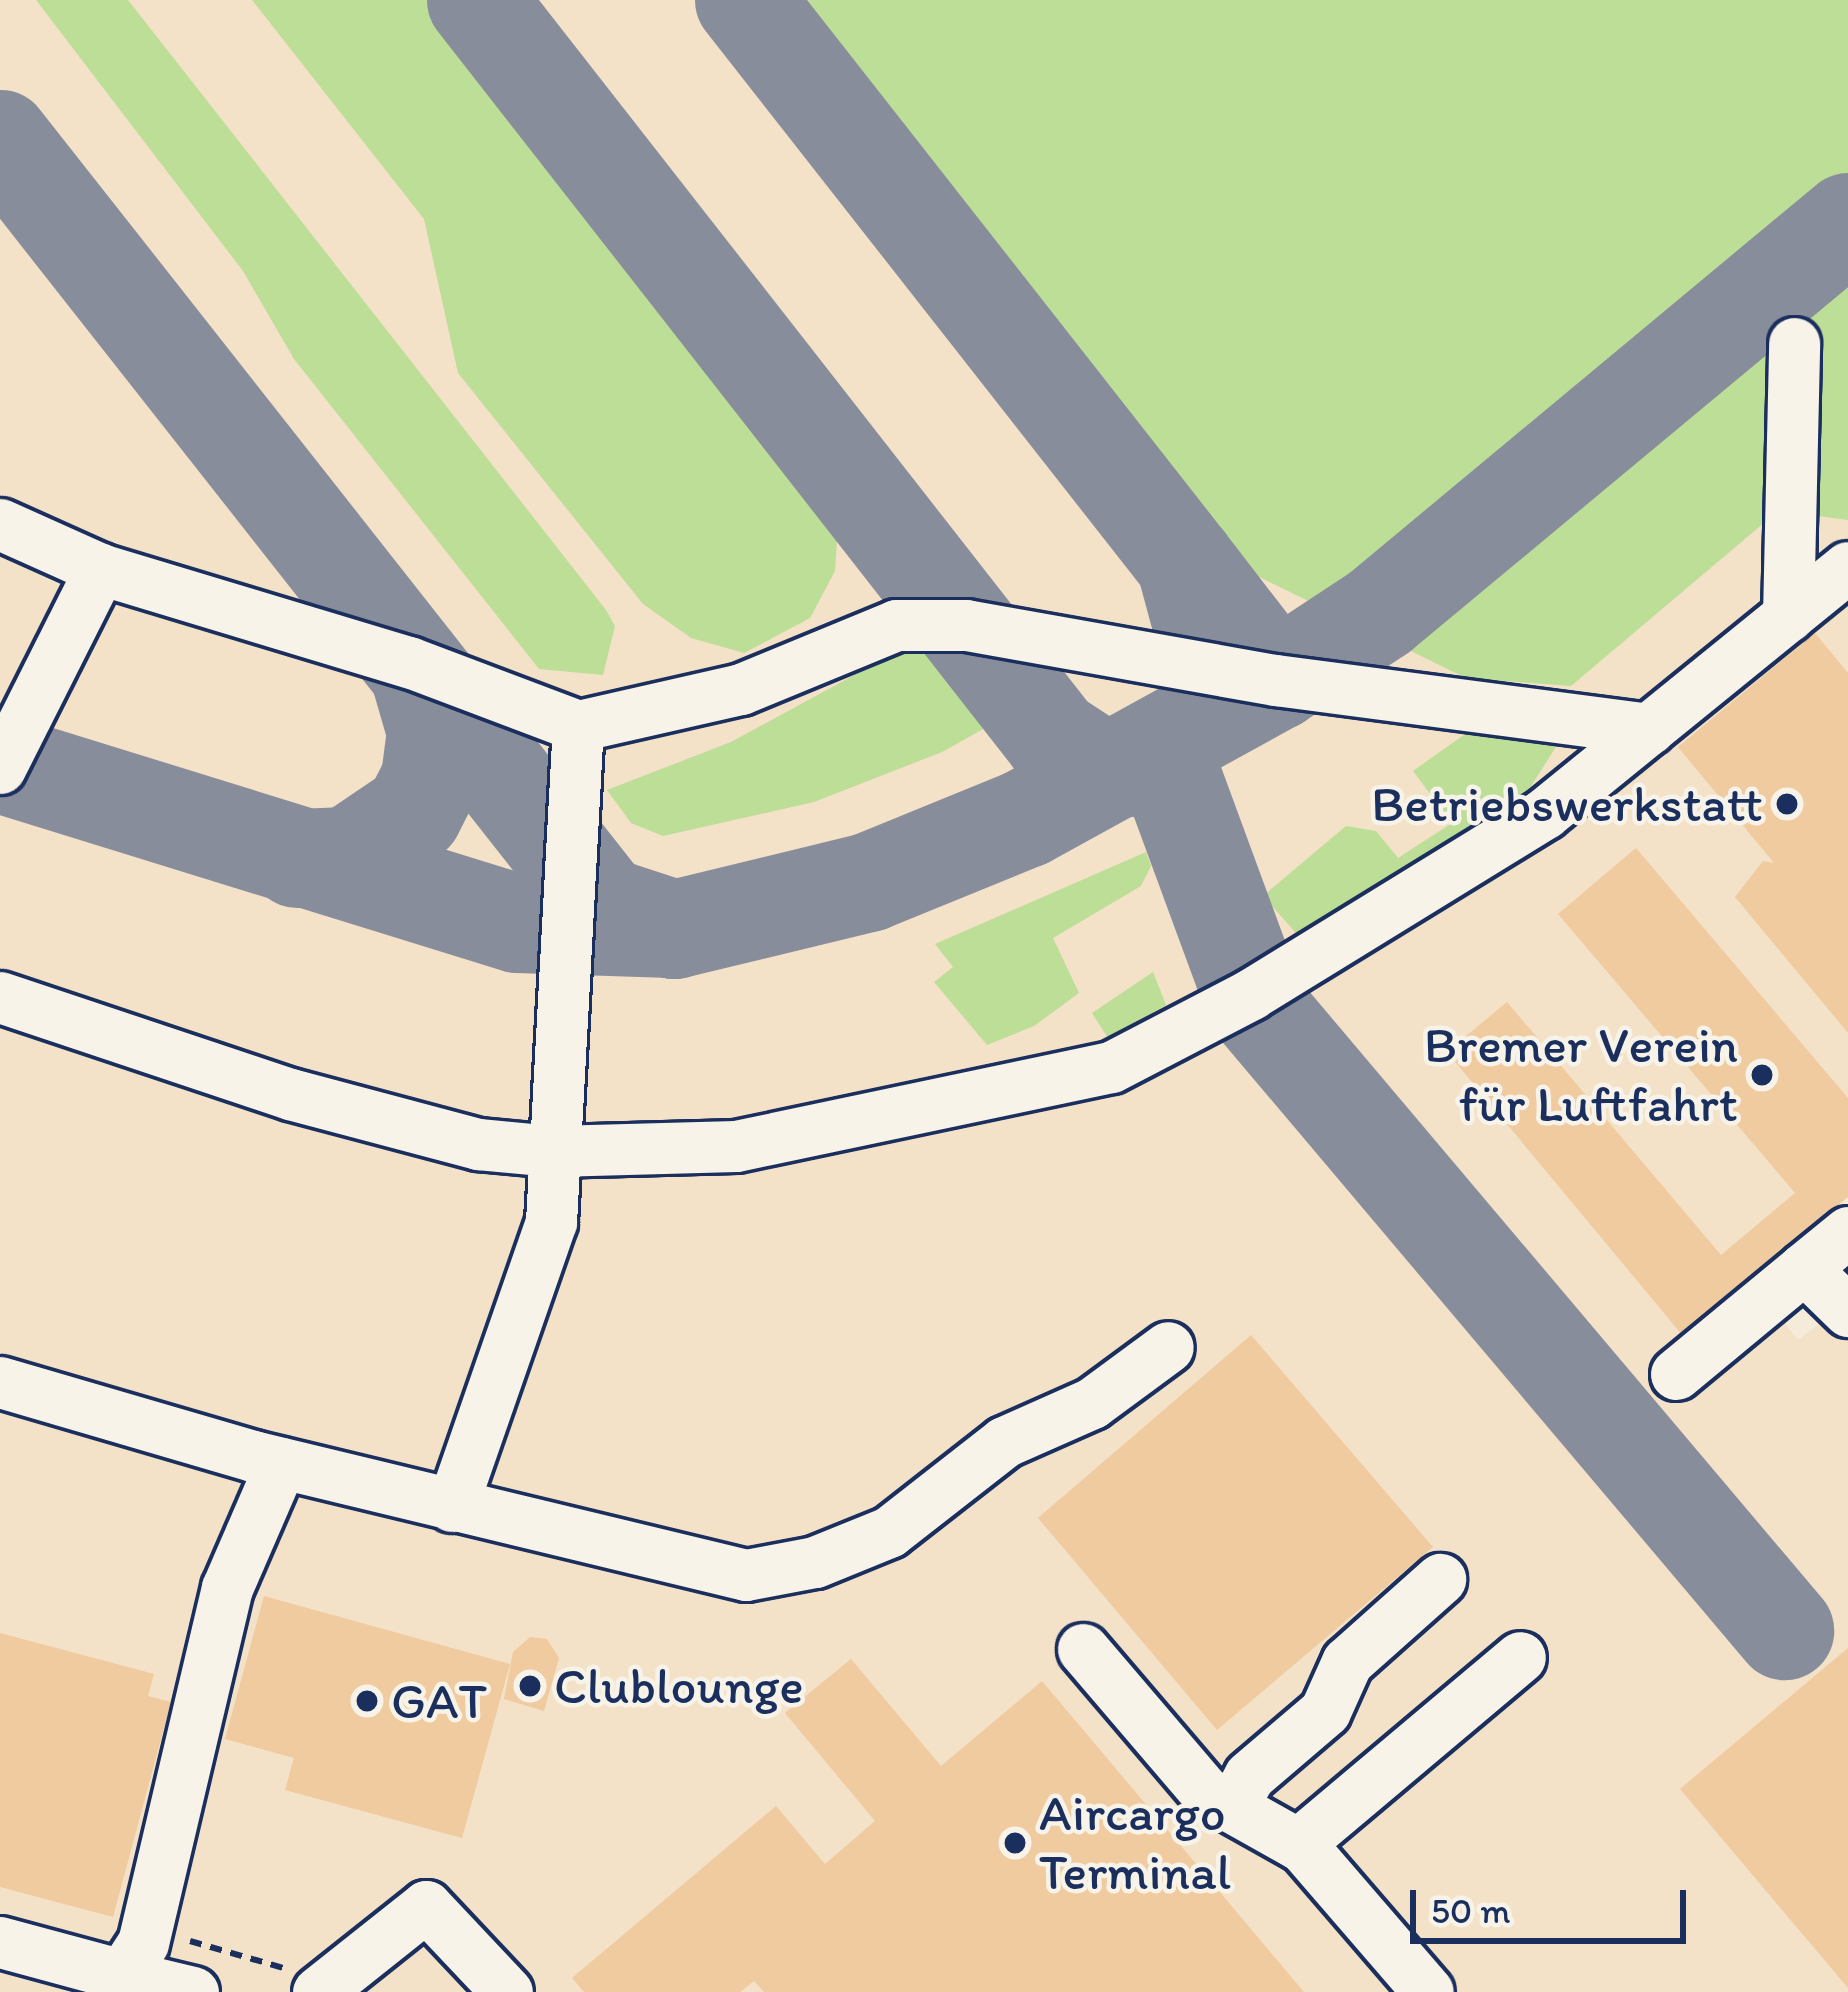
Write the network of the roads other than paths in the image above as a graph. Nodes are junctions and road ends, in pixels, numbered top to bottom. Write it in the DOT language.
graph roads {
  1 [pos="1794,343"];
  2 [pos="0,524"];
  3 [pos="1848,567"];
  4 [pos="100,569"];
  5 [pos="1788,616"];
  6 [pos="578,726"];
  7 [pos="1649,729"];
  8 [pos="0,768"];
  9 [pos="0,997"];
  10 [pos="554,1151"];
  11 [pos="1848,1232"];
  12 [pos="1804,1268"];
  13 [pos="1848,1311"];
  14 [pos="1168,1347"];
  15 [pos="1676,1374"];
  16 [pos="0,1382"];
  17 [pos="281,1463"];
  18 [pos="452,1506"];
  19 [pos="1440,1579"];
  20 [pos="1083,1649"];
  21 [pos="1520,1658"];
  22 [pos="1232,1807"];
  23 [pos="1298,1844"];
  24 [pos="0,1942"];
  25 [pos="120,1983"];
  26 [pos="324,1987"];
  27 [pos="193,1992"];
  28 [pos="507,1992"];
  29 [pos="1428,1992"];
  1 -- 5 [label="street"];
  2 -- 4 [label="street"];
  3 -- 5 [label="street"];
  4 -- 6 [label="street"];
  4 -- 8 [label="street"];
  5 -- 7 [label="street"];
  6 -- 7 [label="street"];
  6 -- 10 [label="street"];
  7 -- 10 [label="street"];
  9 -- 10 [label="street"];
  10 -- 18 [label="street"];
  11 -- 12 [label="street"];
  12 -- 13 [label="street"];
  12 -- 15 [label="street"];
  14 -- 18 [label="street"];
  16 -- 17 [label="street"];
  17 -- 18 [label="street"];
  17 -- 25 [label="street"];
  19 -- 22 [label="street"];
  20 -- 22 [label="street"];
  21 -- 23 [label="street"];
  22 -- 23 [label="street"];
  23 -- 29 [label="street"];
  24 -- 25 [label="street"];
  25 -- 27 [label="street"];
  26 -- 28 [label="street"];
}
